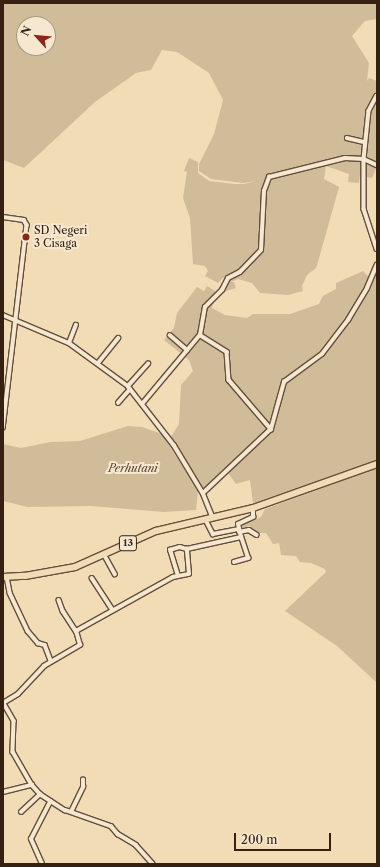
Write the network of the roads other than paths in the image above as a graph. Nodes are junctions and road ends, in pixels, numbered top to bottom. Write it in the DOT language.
graph roads {
  1 [pos="377,96"];
  2 [pos="347,138"];
  3 [pos="364,142"];
  4 [pos="364,159"];
  5 [pos="377,165"];
  6 [pos="3,217"];
  7 [pos="377,249"];
  8 [pos="377,265"];
  9 [pos="375,276"];
  10 [pos="3,315"];
  11 [pos="15,318"];
  12 [pos="76,324"];
  13 [pos="170,334"];
  14 [pos="200,335"];
  15 [pos="118,338"];
  16 [pos="69,343"];
  17 [pos="186,350"];
  18 [pos="98,363"];
  19 [pos="148,364"];
  20 [pos="129,388"];
  21 [pos="118,403"];
  22 [pos="142,404"];
  23 [pos="3,428"];
  24 [pos="271,429"];
  25 [pos="377,464"];
  26 [pos="203,493"];
  27 [pos="253,508"];
  28 [pos="213,518"];
  29 [pos="206,520"];
  30 [pos="238,530"];
  31 [pos="257,535"];
  32 [pos="241,537"];
  33 [pos="187,549"];
  34 [pos="104,554"];
  35 [pos="234,562"];
  36 [pos="115,574"];
  37 [pos="178,576"];
  38 [pos="5,577"];
  39 [pos="92,578"];
  40 [pos="59,600"];
  41 [pos="113,610"];
  42 [pos="76,631"];
  43 [pos="52,661"];
  44 [pos="3,703"];
  45 [pos="83,780"];
  46 [pos="32,785"];
  47 [pos="3,792"];
  48 [pos="40,794"];
  49 [pos="50,802"];
  50 [pos="22,812"];
  51 [pos="71,812"];
  52 [pos="42,864"];
  53 [pos="153,864"];
  1 -- 3 [label="street"];
  2 -- 3 [label="street"];
  3 -- 4 [label="street"];
  4 -- 5 [label="street"];
  4 -- 7 [label="street"];
  4 -- 14 [label="street"];
  6 -- 11 [label="street"];
  8 -- 9 [label="street"];
  9 -- 24 [label="street"];
  10 -- 11 [label="street"];
  11 -- 16 [label="street"];
  11 -- 23 [label="street"];
  12 -- 16 [label="street"];
  13 -- 17 [label="street"];
  14 -- 17 [label="street"];
  14 -- 24 [label="street"];
  15 -- 18 [label="street"];
  16 -- 18 [label="street"];
  17 -- 22 [label="street"];
  18 -- 20 [label="street"];
  19 -- 20 [label="street"];
  20 -- 21 [label="street"];
  20 -- 22 [label="street"];
  22 -- 26 [label="street"];
  24 -- 26 [label="street"];
  25 -- 27 [label="highway, 13"];
  26 -- 28 [label="street"];
  27 -- 28 [label="highway, 13"];
  27 -- 30 [label="street"];
  28 -- 29 [label="highway, 13"];
  29 -- 30 [label="street"];
  29 -- 34 [label="highway, 13"];
  30 -- 31 [label="street"];
  30 -- 32 [label="street"];
  32 -- 33 [label="street"];
  32 -- 35 [label="street"];
  33 -- 37 [label="street"];
  33 -- 37 [label="street"];
  34 -- 36 [label="street"];
  34 -- 38 [label="highway, 13"];
  37 -- 41 [label="street"];
  38 -- 43 [label="street"];
  39 -- 41 [label="street"];
  40 -- 42 [label="street"];
  41 -- 42 [label="street"];
  42 -- 43 [label="street"];
  43 -- 44 [label="street"];
  44 -- 46 [label="street"];
  45 -- 51 [label="street"];
  46 -- 47 [label="street"];
  46 -- 48 [label="street"];
  48 -- 49 [label="street"];
  48 -- 50 [label="street"];
  49 -- 51 [label="street"];
  49 -- 52 [label="street"];
  51 -- 53 [label="street"];
}
